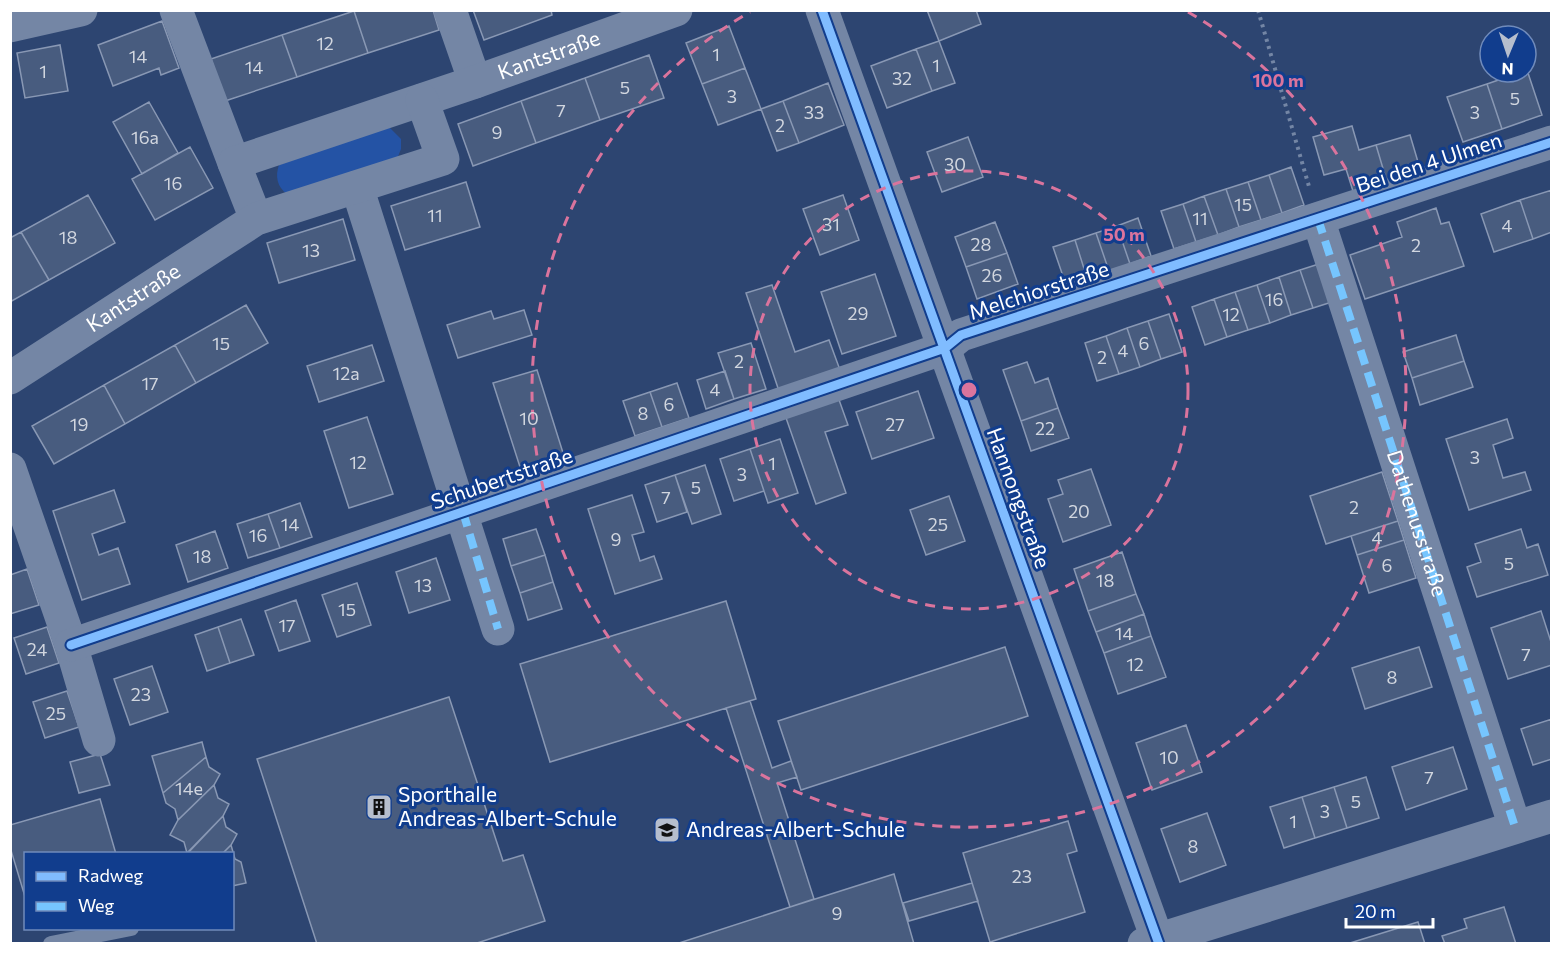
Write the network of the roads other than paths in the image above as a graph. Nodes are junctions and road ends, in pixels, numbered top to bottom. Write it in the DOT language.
graph roads {
  1 [pos="81,10"];
  2 [pos="176,10"];
  3 [pos="450,10"];
  4 [pos="676,10"];
  5 [pos="822,10"];
  6 [pos="10,26"];
  7 [pos="475,82"];
  8 [pos="422,100"];
  9 [pos="1551,142"];
  10 [pos="234,163"];
  11 [pos="357,187"];
  12 [pos="256,219"];
  13 [pos="1318,219"];
  14 [pos="945,348"];
  15 [pos="10,378"];
  16 [pos="10,469"];
  17 [pos="463,512"];
  18 [pos="498,629"];
  19 [pos="71,645"];
  20 [pos="99,740"];
  21 [pos="1551,816"];
  22 [pos="1515,827"];
  23 [pos="121,930"];
  24 [pos="1153,942"];
  25 [pos="51,944"];
  1 -- 6 [label="street"];
  2 -- 10 [label="street"];
  3 -- 7 [label="street"];
  4 -- 7 [label="street, Kantstraße"];
  5 -- 14 [label="street, Hannongstraße"];
  7 -- 8 [label="street, Kantstraße"];
  8 -- 10 [label="street, Kantstraße"];
  8 -- 11 [label="street, Kantstraße"];
  9 -- 13 [label="street, Bei den 4 Ulmen"];
  10 -- 12 [label="street"];
  11 -- 12 [label="street, Kantstraße"];
  11 -- 17 [label="street, Schubertstraße"];
  12 -- 15 [label="street, Kantstraße"];
  13 -- 14 [label="street, Melchiorstraße"];
  13 -- 22 [label="street, Dathenusstraße"];
  14 -- 17 [label="street, Schubertstraße"];
  14 -- 24 [label="street, Hannongstraße"];
  16 -- 19 [label="street"];
  17 -- 18 [label="street, Schubertstraße"];
  17 -- 19 [label="street, Schubertstraße"];
  19 -- 20 [label="street"];
  21 -- 22 [label="street"];
  22 -- 24 [label="street"];
  23 -- 25 [label="lane"];
}
